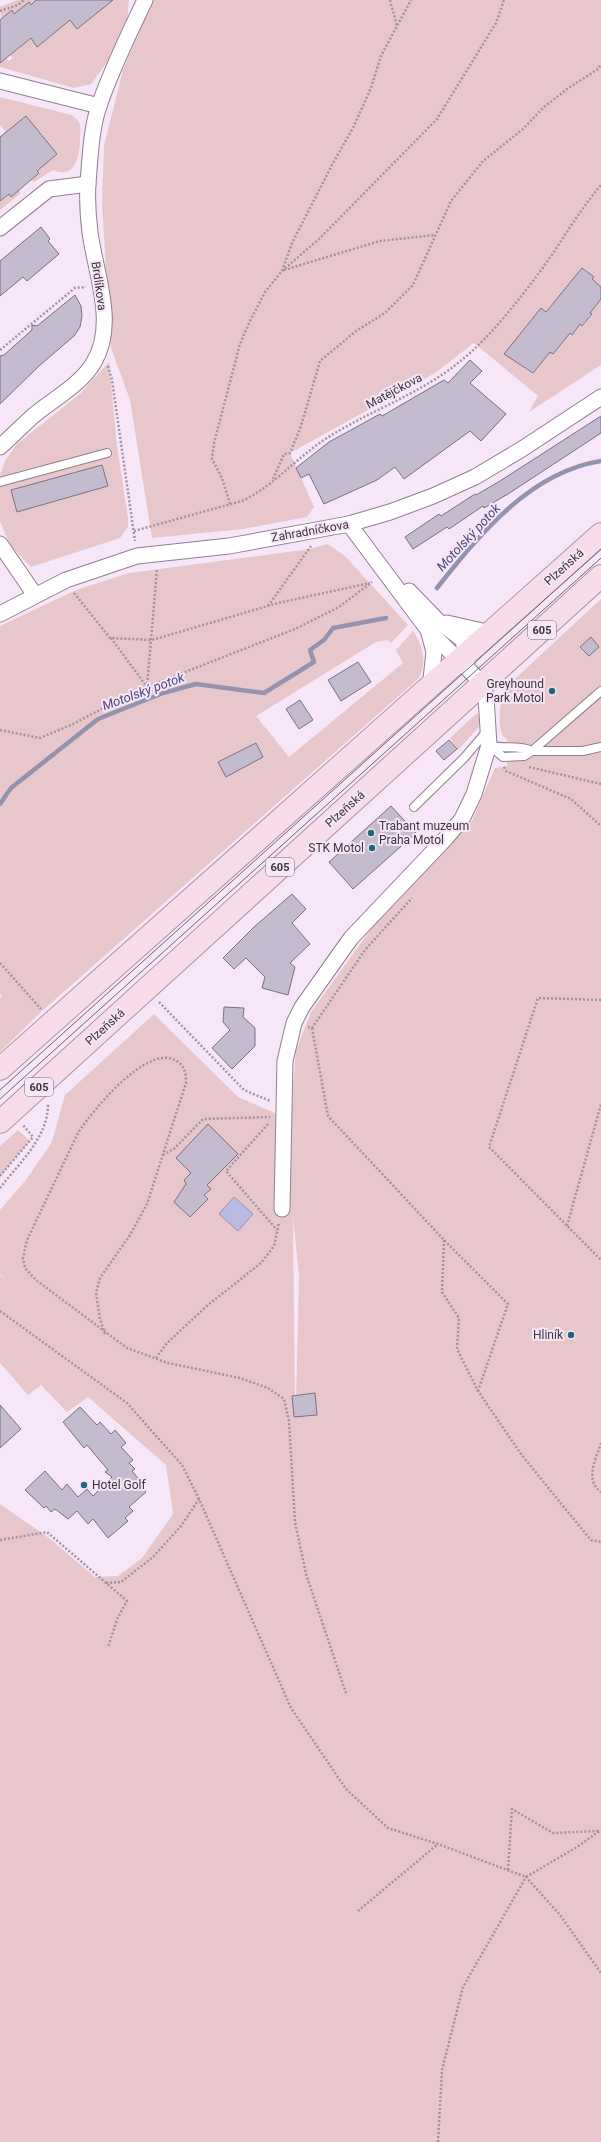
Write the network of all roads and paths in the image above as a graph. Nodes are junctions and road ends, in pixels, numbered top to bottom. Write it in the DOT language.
graph roads {
  1 [pos="24,0"];
  2 [pos="145,0"];
  3 [pos="390,0"];
  4 [pos="412,0"];
  5 [pos="504,0"];
  6 [pos="0,11"];
  7 [pos="397,26"];
  8 [pos="601,64"];
  9 [pos="0,81"];
  10 [pos="99,106"];
  11 [pos="88,184"];
  12 [pos="601,185"];
  13 [pos="0,228"];
  14 [pos="434,235"];
  15 [pos="282,271"];
  16 [pos="89,294"];
  17 [pos="0,350"];
  18 [pos="112,380"];
  19 [pos="601,397"];
  20 [pos="0,447"];
  21 [pos="107,453"];
  22 [pos="273,481"];
  23 [pos="0,482"];
  24 [pos="230,504"];
  25 [pos="349,524"];
  26 [pos="601,534"];
  27 [pos="313,543"];
  28 [pos="0,544"];
  29 [pos="158,554"];
  30 [pos="601,576"];
  31 [pos="66,580"];
  32 [pos="36,595"];
  33 [pos="268,606"];
  34 [pos="0,614"];
  35 [pos="433,625"];
  36 [pos="491,632"];
  37 [pos="110,638"];
  38 [pos="152,640"];
  39 [pos="469,667"];
  40 [pos="148,686"];
  41 [pos="430,688"];
  42 [pos="601,691"];
  43 [pos="488,729"];
  44 [pos="0,730"];
  45 [pos="489,745"];
  46 [pos="601,747"];
  47 [pos="532,751"];
  48 [pos="508,763"];
  49 [pos="524,766"];
  50 [pos="601,784"];
  51 [pos="414,807"];
  52 [pos="601,826"];
  53 [pos="0,963"];
  54 [pos="155,997"];
  55 [pos="601,1000"];
  56 [pos="45,1013"];
  57 [pos="312,1028"];
  58 [pos="0,1069"];
  59 [pos="48,1098"];
  60 [pos="284,1104"];
  61 [pos="601,1104"];
  62 [pos="10,1121"];
  63 [pos="163,1155"];
  64 [pos="0,1176"];
  65 [pos="0,1188"];
  66 [pos="282,1209"];
  67 [pos="567,1226"];
  68 [pos="277,1230"];
  69 [pos="444,1240"];
  70 [pos="601,1260"];
  71 [pos="0,1311"];
  72 [pos="105,1334"];
  73 [pos="156,1358"];
  74 [pos="478,1391"];
  75 [pos="601,1443"];
  76 [pos="601,1492"];
  77 [pos="199,1499"];
  78 [pos="0,1540"];
  79 [pos="601,1542"];
  80 [pos="105,1582"];
  81 [pos="108,1647"];
  82 [pos="346,1693"];
  83 [pos="600,1831"];
  84 [pos="438,1844"];
  85 [pos="508,1870"];
  86 [pos="526,1877"];
  87 [pos="358,1911"];
  88 [pos="601,1973"];
  89 [pos="438,2142"];
  1 -- 6 [label="path"];
  2 -- 10 [label="street, Brdlíkova"];
  3 -- 7 [label="path"];
  4 -- 7 [label="path"];
  5 -- 15 [label="path"];
  7 -- 15 [label="path"];
  8 -- 14 [label="path"];
  9 -- 10 [label="street"];
  10 -- 11 [label="street, Brdlíkova"];
  11 -- 13 [label="street"];
  11 -- 20 [label="street, Brdlíkova"];
  12 -- 22 [label="path, Matějčkova"];
  14 -- 15 [label="path"];
  14 -- 22 [label="path"];
  15 -- 24 [label="path"];
  16 -- 17 [label="path"];
  18 -- 24 [label="path, Matějčkova"];
  19 -- 25 [label="street, Zahradníčkova"];
  21 -- 23 [label="lane"];
  22 -- 24 [label="path, Matějčkova"];
  25 -- 29 [label="street, Zahradníčkova"];
  25 -- 35 [label="street"];
  26 -- 36 [label="main road, Plzeňská / 605"];
  27 -- 33 [label="path"];
  28 -- 32 [label="street"];
  29 -- 31 [label="street, Zahradníčkova"];
  29 -- 38 [label="path"];
  30 -- 39 [label="main road, Plzeňská / 605"];
  31 -- 32 [label="street, Zahradníčkova"];
  31 -- 37 [label="path"];
  32 -- 34 [label="street, Zahradníčkova"];
  33 -- 38 [label="path"];
  33 -- 40 [label="path"];
  35 -- 36 [label="street"];
  35 -- 39 [label="street"];
  35 -- 41 [label="street"];
  36 -- 39 [label="main road, Plzeňská / 605"];
  37 -- 38 [label="path"];
  37 -- 40 [label="path"];
  38 -- 40 [label="path"];
  39 -- 41 [label="main road, Plzeňská / 605"];
  39 -- 43 [label="street"];
  39 -- 62 [label="main road, Plzeňská / 605"];
  40 -- 44 [label="path"];
  41 -- 58 [label="main road, Plzeňská / 605"];
  42 -- 47 [label="lane"];
  43 -- 45 [label="street"];
  43 -- 51 [label="lane"];
  45 -- 47 [label="lane"];
  45 -- 60 [label="street"];
  46 -- 47 [label="lane"];
  48 -- 52 [label="path"];
  49 -- 50 [label="path"];
  53 -- 56 [label="path"];
  54 -- 60 [label="path"];
  55 -- 67 [label="path"];
  57 -- 69 [label="path"];
  59 -- 65 [label="path"];
  60 -- 66 [label="street"];
  61 -- 67 [label="path"];
  62 -- 64 [label="path"];
  63 -- 68 [label="path"];
  63 -- 72 [label="path"];
  63 -- 72 [label="path"];
  66 -- 68 [label="path"];
  67 -- 70 [label="path"];
  68 -- 73 [label="path"];
  69 -- 74 [label="path"];
  69 -- 74 [label="path"];
  71 -- 77 [label="path"];
  72 -- 73 [label="path"];
  73 -- 82 [label="path"];
  74 -- 79 [label="path"];
  75 -- 76 [label="path"];
  77 -- 80 [label="path"];
  77 -- 84 [label="path"];
  78 -- 80 [label="path"];
  80 -- 81 [label="path"];
  83 -- 85 [label="path"];
  83 -- 86 [label="path"];
  84 -- 85 [label="path"];
  84 -- 87 [label="path"];
  85 -- 86 [label="path"];
  86 -- 88 [label="path"];
  86 -- 89 [label="path"];
}
